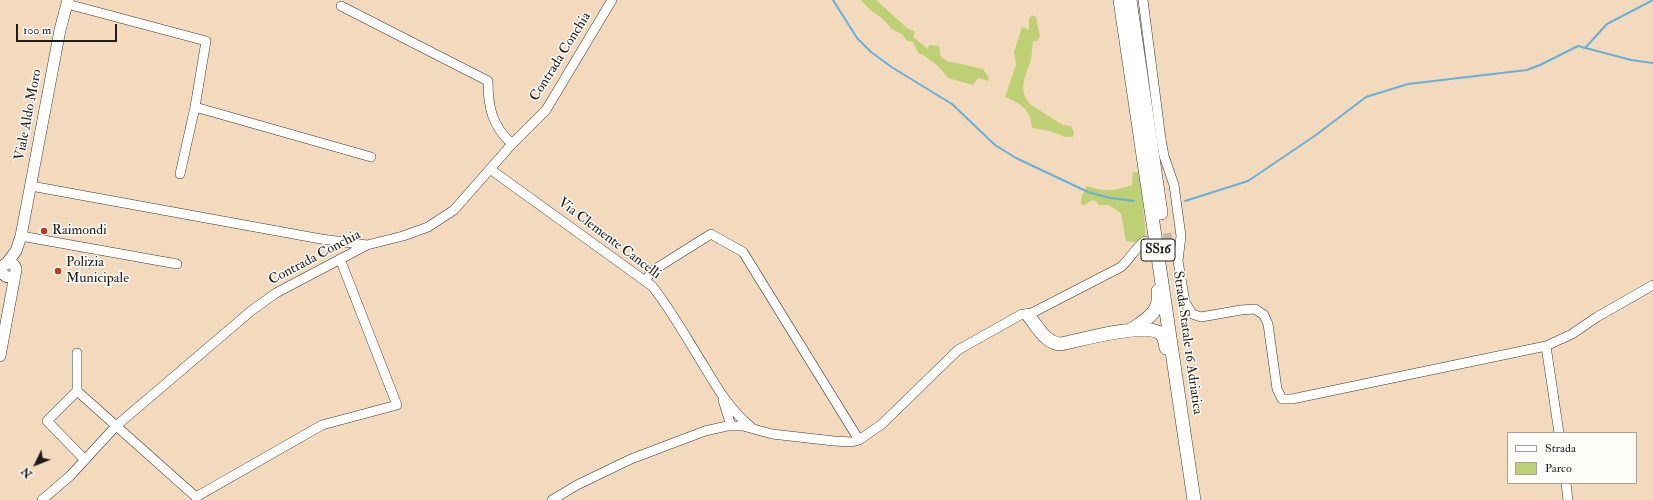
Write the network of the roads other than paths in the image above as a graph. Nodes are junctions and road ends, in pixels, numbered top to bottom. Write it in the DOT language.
graph roads {
  1 [pos="612,0"];
  2 [pos="1120,0"];
  3 [pos="1130,0"];
  4 [pos="1143,0"];
  5 [pos="67,2"];
  6 [pos="341,6"];
  7 [pos="195,106"];
  8 [pos="512,144"];
  9 [pos="371,157"];
  10 [pos="490,169"];
  11 [pos="180,174"];
  12 [pos="31,186"];
  13 [pos="21,236"];
  14 [pos="1151,242"];
  15 [pos="367,245"];
  16 [pos="340,259"];
  17 [pos="177,264"];
  18 [pos="6,270"];
  19 [pos="645,281"];
  20 [pos="1653,285"];
  21 [pos="1017,306"];
  22 [pos="1025,315"];
  23 [pos="1132,329"];
  24 [pos="1546,346"];
  25 [pos="77,353"];
  26 [pos="0,356"];
  27 [pos="77,391"];
  28 [pos="730,410"];
  29 [pos="1182,419"];
  30 [pos="116,426"];
  31 [pos="733,426"];
  32 [pos="721,427"];
  33 [pos="753,429"];
  34 [pos="1558,432"];
  35 [pos="859,440"];
  36 [pos="85,460"];
  37 [pos="1566,484"];
  38 [pos="42,500"];
  39 [pos="552,500"];
  40 [pos="1194,500"];
  41 [pos="1202,500"];
  42 [pos="1568,500"];
  1 -- 8 [label="street, Contrada Conchia"];
  2 -- 14 [label="highway, Strada Statale 16 Adriatica / SS16"];
  3 -- 41 [label="highway, Strada Statale 16 Adriatica / SS16"];
  4 -- 24 [label="street"];
  5 -- 7 [label="street"];
  5 -- 12 [label="main road, Viale Aldo Moro"];
  6 -- 8 [label="street"];
  7 -- 9 [label="street"];
  7 -- 11 [label="street"];
  8 -- 10 [label="street, Contrada Conchia"];
  10 -- 15 [label="street, Contrada Conchia"];
  10 -- 19 [label="street, Via Clemente Cancelli"];
  12 -- 13 [label="main road, Viale Aldo Moro"];
  12 -- 15 [label="street"];
  13 -- 17 [label="street"];
  13 -- 18 [label="main road, Viale Aldo Moro"];
  14 -- 22 [label="street"];
  14 -- 23 [label="highway"];
  14 -- 29 [label="highway, Strada Statale 16 Adriatica / SS16"];
  15 -- 16 [label="street, Contrada Conchia"];
  16 -- 30 [label="street, Contrada Conchia"];
  16 -- 30 [label="street"];
  18 -- 26 [label="main road, Viale Aldo Moro"];
  19 -- 28 [label="street, Via Clemente Cancelli"];
  19 -- 35 [label="street"];
  20 -- 24 [label="street"];
  21 -- 22 [label="street"];
  22 -- 23 [label="highway"];
  22 -- 35 [label="street"];
  23 -- 29 [label="highway"];
  24 -- 34 [label="street"];
  25 -- 27 [label="street"];
  27 -- 30 [label="street"];
  27 -- 36 [label="street"];
  28 -- 31 [label="street"];
  28 -- 32 [label="street"];
  28 -- 33 [label="street, Via Clemente Cancelli"];
  29 -- 40 [label="highway, Strada Statale 16 Adriatica / SS16"];
  30 -- 36 [label="street, Contrada Conchia"];
  31 -- 32 [label="street"];
  31 -- 33 [label="street"];
  32 -- 39 [label="street"];
  33 -- 35 [label="street"];
  36 -- 38 [label="street, Contrada Conchia"];
  37 -- 42 [label="street"];
}
